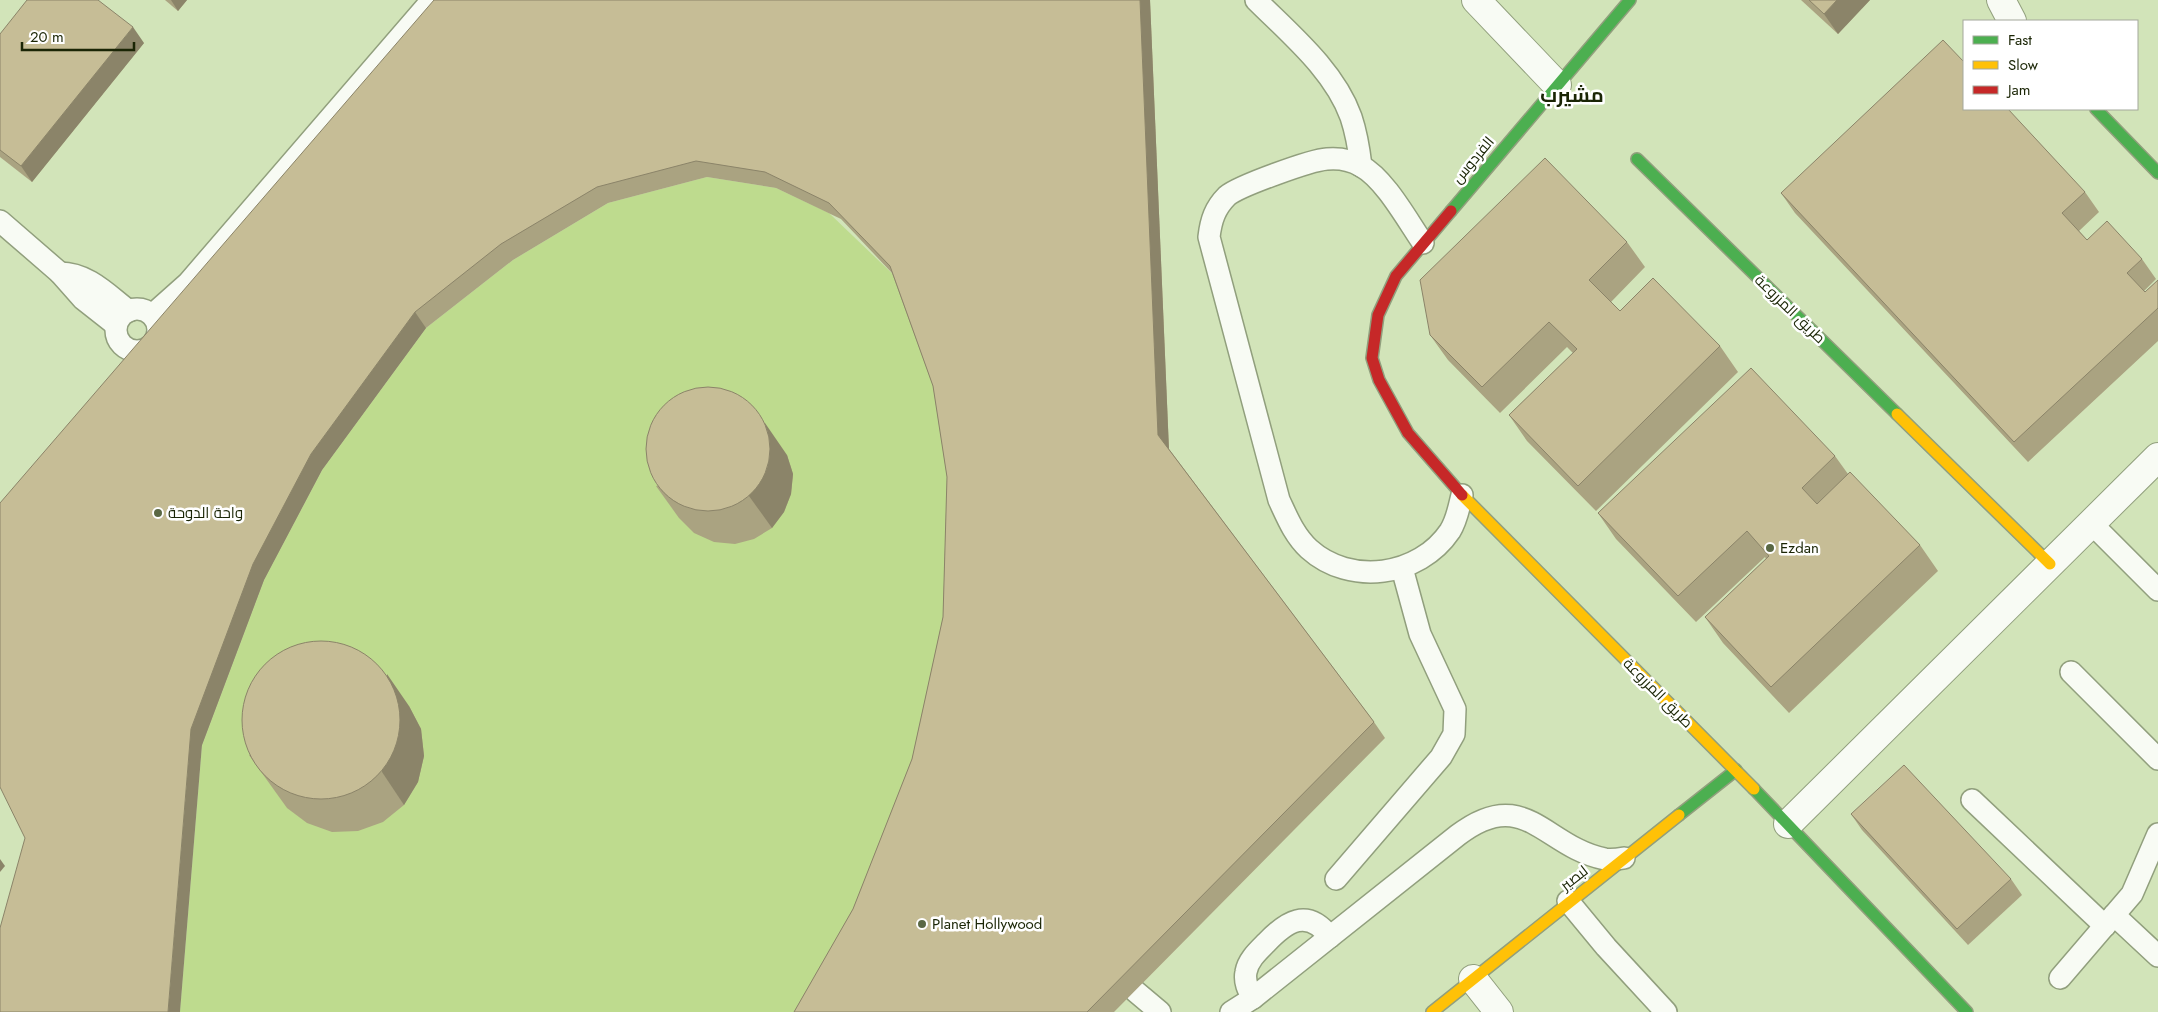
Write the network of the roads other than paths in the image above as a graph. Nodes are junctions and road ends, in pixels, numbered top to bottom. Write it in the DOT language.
graph roads {
  1 [pos="432,0"];
  2 [pos="1256,0"];
  3 [pos="1476,0"];
  4 [pos="1630,0"];
  5 [pos="2001,0"];
  6 [pos="2011,20"];
  7 [pos="1557,85"];
  8 [pos="2097,110"];
  9 [pos="1637,159"];
  10 [pos="1361,166"];
  11 [pos="2158,174"];
  12 [pos="0,221"];
  13 [pos="241,243"];
  14 [pos="1423,243"];
  15 [pos="123,318"];
  16 [pos="155,320"];
  17 [pos="1372,358"];
  18 [pos="2158,457"];
  19 [pos="1462,495"];
  20 [pos="2091,523"];
  21 [pos="2050,564"];
  22 [pos="1402,568"];
  23 [pos="2158,590"];
  24 [pos="2071,672"];
  25 [pos="2158,759"];
  26 [pos="1736,770"];
  27 [pos="1972,800"];
  28 [pos="1788,824"];
  29 [pos="2157,837"];
  30 [pos="1624,858"];
  31 [pos="1336,879"];
  32 [pos="1568,901"];
  33 [pos="2110,920"];
  34 [pos="1330,937"];
  35 [pos="2158,956"];
  36 [pos="2060,978"];
  37 [pos="1473,979"];
  38 [pos="1135,991"];
  39 [pos="1253,998"];
  40 [pos="1160,1012"];
  41 [pos="1231,1012"];
  42 [pos="1432,1012"];
  43 [pos="1499,1012"];
  44 [pos="1666,1012"];
  45 [pos="1967,1012"];
  1 -- 16 [label="lane"];
  2 -- 10 [label="lane"];
  3 -- 7 [label="street"];
  4 -- 7 [label="street, الفردوس"];
  5 -- 6 [label="street"];
  7 -- 14 [label="street, الفردوس"];
  8 -- 11 [label="street"];
  9 -- 21 [label="street, طريق المزروعة"];
  10 -- 14 [label="lane"];
  10 -- 22 [label="lane"];
  12 -- 15 [label="lane"];
  13 -- 16 [label="lane"];
  14 -- 17 [label="street, الفردوس"];
  15 -- 16 [label="lane"];
  15 -- 16 [label="lane"];
  17 -- 19 [label="street, طريق المزروعة"];
  18 -- 20 [label="street"];
  19 -- 22 [label="lane"];
  19 -- 26 [label="street, طريق المزروعة"];
  20 -- 21 [label="street"];
  20 -- 23 [label="lane"];
  21 -- 28 [label="street"];
  22 -- 31 [label="lane"];
  24 -- 25 [label="lane"];
  26 -- 28 [label="street, طريق المزروعة"];
  26 -- 30 [label="street, لبصير"];
  27 -- 33 [label="lane"];
  28 -- 45 [label="street, طريق المزروعة"];
  29 -- 33 [label="lane"];
  30 -- 32 [label="street, لبصير"];
  30 -- 34 [label="lane"];
  32 -- 37 [label="street, لبصير"];
  32 -- 44 [label="lane"];
  33 -- 35 [label="lane"];
  33 -- 36 [label="lane"];
  34 -- 39 [label="lane"];
  34 -- 39 [label="lane"];
  37 -- 42 [label="street, لبصير"];
  37 -- 43 [label="street"];
  38 -- 40 [label="lane"];
  39 -- 41 [label="lane"];
}
